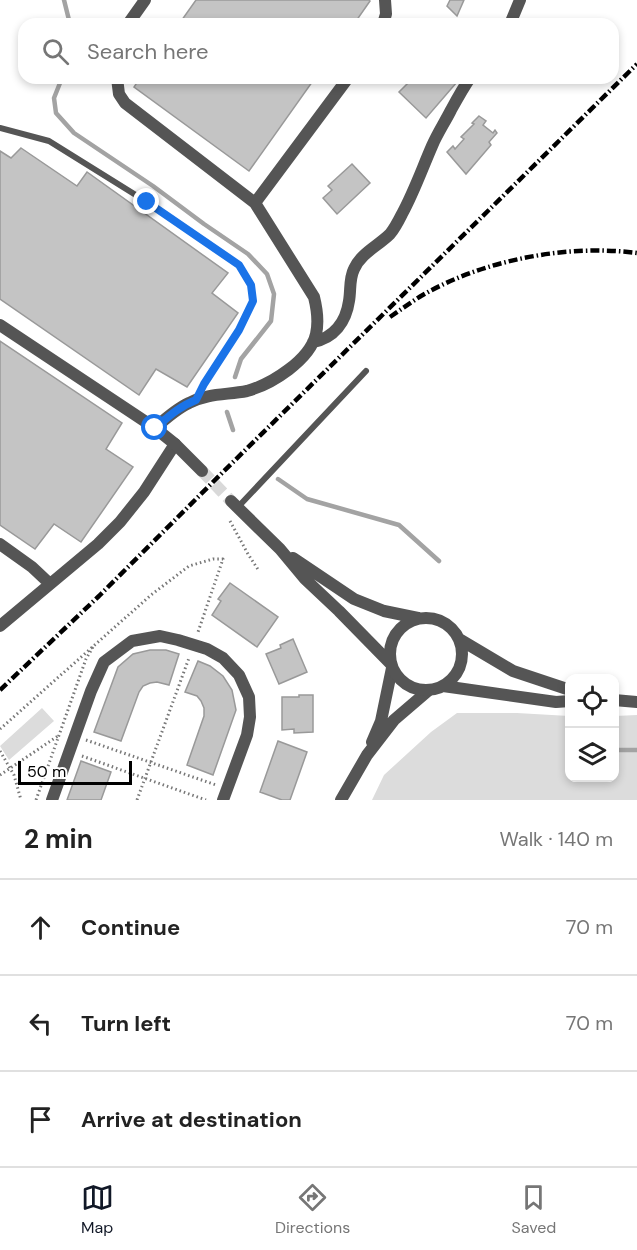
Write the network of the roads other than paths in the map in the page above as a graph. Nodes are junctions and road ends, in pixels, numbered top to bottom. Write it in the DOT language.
graph roads {
  1 [pos="145,0"];
  2 [pos="386,0"];
  3 [pos="520,0"];
  4 [pos="132,18"];
  5 [pos="385,18"];
  6 [pos="512,18"];
  7 [pos="118,84"];
  8 [pos="344,84"];
  9 [pos="467,84"];
  10 [pos="0,128"];
  11 [pos="255,203"];
  12 [pos="0,325"];
  13 [pos="313,342"];
  14 [pos="366,371"];
  15 [pos="196,400"];
  16 [pos="155,428"];
  17 [pos="175,444"];
  18 [pos="202,471"];
  19 [pos="232,508"];
  20 [pos="0,544"];
  21 [pos="280,549"];
  22 [pos="49,584"];
  23 [pos="418,618"];
  24 [pos="0,626"];
  25 [pos="459,639"];
  26 [pos="391,665"];
  27 [pos="443,686"];
  28 [pos="565,688"];
  29 [pos="429,690"];
  30 [pos="619,700"];
  31 [pos="565,701"];
  32 [pos="637,702"];
  33 [pos="367,755"];
  34 [pos="52,800"];
  35 [pos="224,800"];
  36 [pos="341,800"];
  1 -- 4 [label="street"];
  2 -- 5 [label="street"];
  3 -- 6 [label="street"];
  7 -- 11 [label="street"];
  8 -- 11 [label="street"];
  9 -- 13 [label="street"];
  10 -- 15 [label="lane"];
  11 -- 13 [label="street"];
  12 -- 16 [label="street"];
  13 -- 15 [label="street"];
  14 -- 19 [label="lane"];
  15 -- 16 [label="street"];
  16 -- 17 [label="street"];
  17 -- 18 [label="street"];
  17 -- 22 [label="street"];
  19 -- 21 [label="street"];
  20 -- 22 [label="street"];
  21 -- 23 [label="street"];
  21 -- 26 [label="street"];
  22 -- 24 [label="street"];
  23 -- 25 [label="street"];
  23 -- 26 [label="street"];
  25 -- 27 [label="street"];
  25 -- 28 [label="street"];
  26 -- 29 [label="street"];
  26 -- 33 [label="street"];
  27 -- 29 [label="street"];
  27 -- 31 [label="street"];
  29 -- 33 [label="street"];
  30 -- 32 [label="street"];
  33 -- 36 [label="street"];
  34 -- 35 [label="street"];
}
